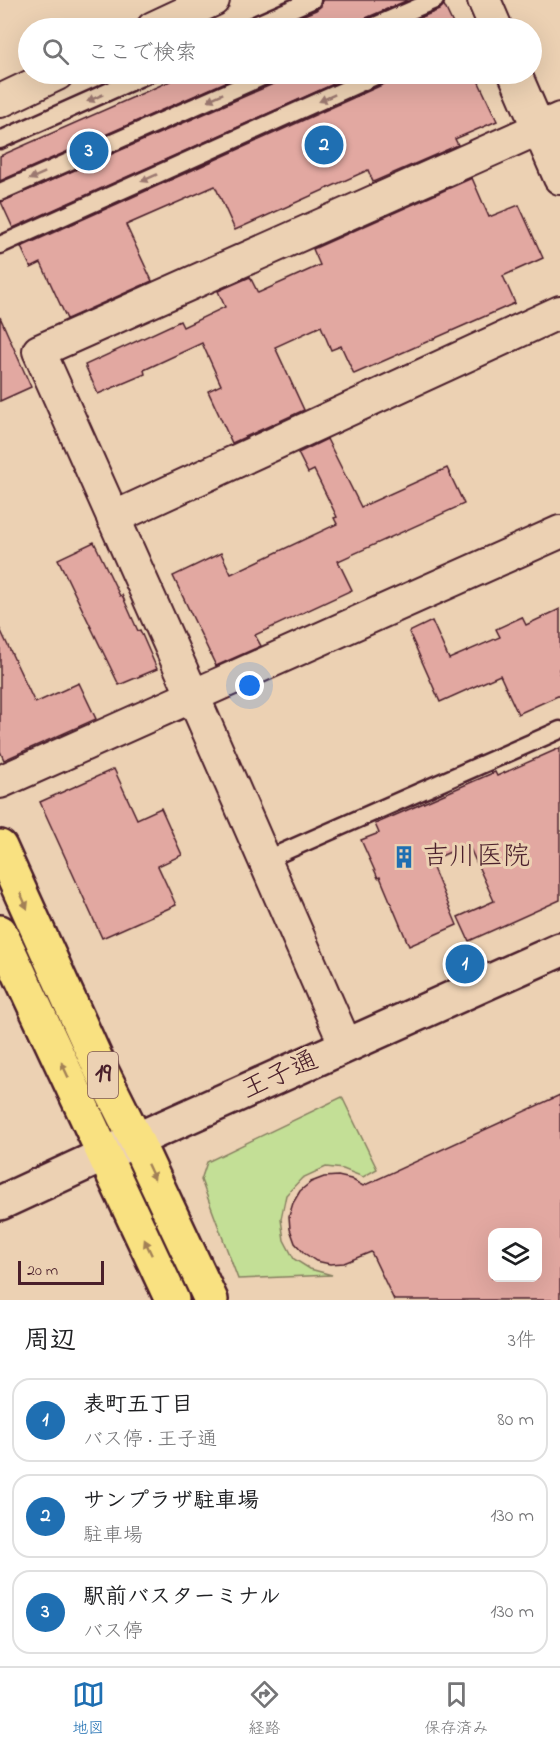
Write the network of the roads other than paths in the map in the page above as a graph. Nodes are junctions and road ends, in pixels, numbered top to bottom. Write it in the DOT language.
graph roads {
  1 [pos="213,0"];
  2 [pos="312,0"];
  3 [pos="435,0"];
  4 [pos="174,18"];
  5 [pos="271,18"];
  6 [pos="393,18"];
  7 [pos="35,84"];
  8 [pos="126,84"];
  9 [pos="246,84"];
  10 [pos="358,84"];
  11 [pos="522,84"];
  12 [pos="0,100"];
  13 [pos="549,124"];
  14 [pos="0,140"];
  15 [pos="560,178"];
  16 [pos="0,192"];
  17 [pos="0,245"];
  18 [pos="560,312"];
  19 [pos="113,519"];
  20 [pos="560,532"];
  21 [pos="193,696"];
  22 [pos="560,730"];
  23 [pos="0,782"];
  24 [pos="0,847"];
  25 [pos="265,860"];
  26 [pos="0,932"];
  27 [pos="560,950"];
  28 [pos="346,1046"];
  29 [pos="136,1140"];
  30 [pos="104,1155"];
  31 [pos="0,1203"];
  32 [pos="172,1300"];
  33 [pos="211,1300"];
  1 -- 4 [label="street"];
  2 -- 5 [label="lane"];
  3 -- 6 [label="lane"];
  7 -- 12 [label="street"];
  8 -- 14 [label="lane, one-way"];
  9 -- 16 [label="lane, one-way"];
  10 -- 17 [label="lane, one-way"];
  11 -- 13 [label="street"];
  13 -- 15 [label="street"];
  13 -- 19 [label="street"];
  18 -- 19 [label="street"];
  19 -- 21 [label="street"];
  20 -- 21 [label="street"];
  21 -- 23 [label="street"];
  21 -- 25 [label="street"];
  22 -- 25 [label="lane"];
  24 -- 29 [label="main road, 19, one-way"];
  25 -- 28 [label="street"];
  30 -- 26 [label="main road, 19, one-way"];
  27 -- 28 [label="street, 王子通"];
  28 -- 29 [label="street, 王子通"];
  29 -- 30 [label="street, 王子通"];
  29 -- 33 [label="main road, 19, one-way"];
  30 -- 31 [label="street, 王子通"];
  32 -- 30 [label="main road, 19, one-way"];
}
